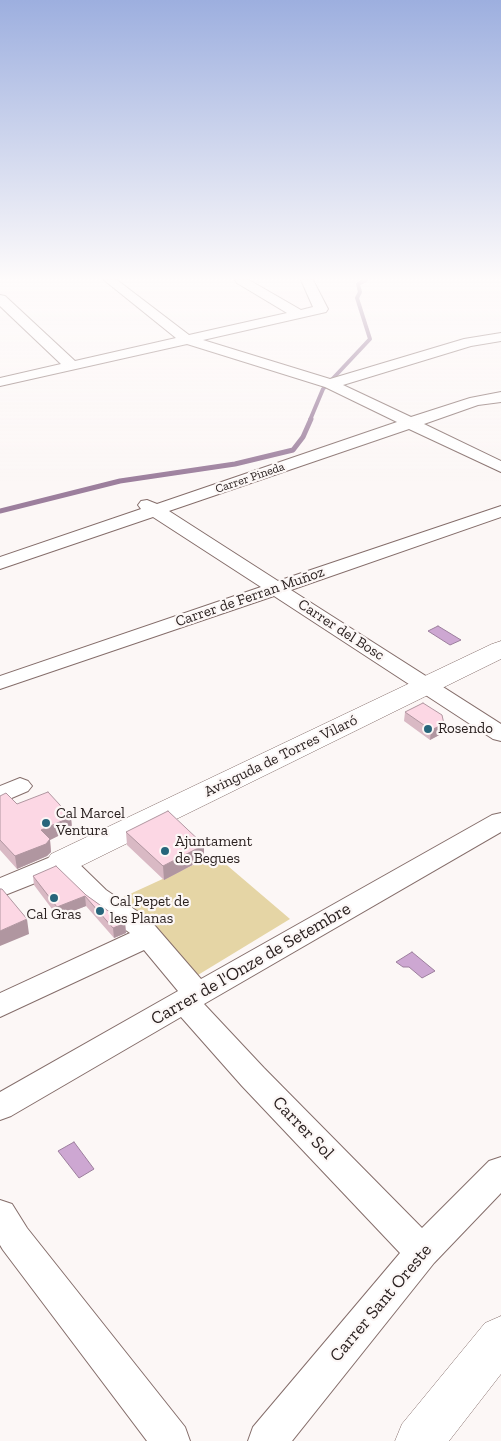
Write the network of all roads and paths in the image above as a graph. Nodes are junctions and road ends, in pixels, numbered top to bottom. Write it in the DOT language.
graph roads {
  1 [pos="52,347"];
  2 [pos="150,347"];
  3 [pos="212,347"];
  4 [pos="452,347"];
  5 [pos="482,347"];
  6 [pos="493,352"];
  7 [pos="71,365"];
  8 [pos="0,382"];
  9 [pos="330,384"];
  10 [pos="501,397"];
  11 [pos="411,424"];
  12 [pos="501,467"];
  13 [pos="149,506"];
  14 [pos="501,511"];
  15 [pos="0,563"];
  16 [pos="276,588"];
  17 [pos="501,649"];
  18 [pos="0,683"];
  19 [pos="425,685"];
  20 [pos="501,734"];
  21 [pos="501,821"];
  22 [pos="62,862"];
  23 [pos="0,888"];
  24 [pos="147,937"];
  25 [pos="191,999"];
  26 [pos="0,1006"];
  27 [pos="0,1107"];
  28 [pos="501,1171"];
  29 [pos="0,1215"];
  30 [pos="422,1252"];
  31 [pos="501,1338"];
  32 [pos="171,1441"];
  33 [pos="267,1441"];
  34 [pos="419,1441"];
  1 -- 7 [label="street"];
  2 -- 7 [label="street"];
  3 -- 9 [label="street"];
  4 -- 9 [label="street"];
  5 -- 6 [label="street"];
  7 -- 8 [label="street"];
  9 -- 11 [label="street"];
  10 -- 11 [label="street, Carrer Pineda"];
  11 -- 12 [label="street"];
  11 -- 13 [label="street, Carrer Pineda"];
  13 -- 15 [label="street, Carrer Pineda"];
  13 -- 16 [label="street, Carrer del Bosc"];
  14 -- 16 [label="street, Carrer de Ferran Muñoz"];
  16 -- 18 [label="street, Carrer de Ferran Muñoz"];
  16 -- 19 [label="street, Carrer del Bosc"];
  17 -- 19 [label="street, Avinguda de Torres Vilaró"];
  19 -- 20 [label="street, Carrer del Bosc"];
  19 -- 22 [label="street, Avinguda de Torres Vilaró"];
  21 -- 25 [label="street, Carrer de l'Onze de Setembre"];
  22 -- 23 [label="street"];
  22 -- 24 [label="street, Carrer Sol"];
  24 -- 25 [label="street, Carrer Sol"];
  24 -- 26 [label="street"];
  25 -- 27 [label="street, Carrer de l'Onze de Setembre"];
  25 -- 30 [label="street, Carrer Sol"];
  28 -- 30 [label="street, Carrer Sant Oreste"];
  29 -- 32 [label="street"];
  30 -- 33 [label="street, Carrer Sant Oreste"];
  31 -- 34 [label="street"];
}
